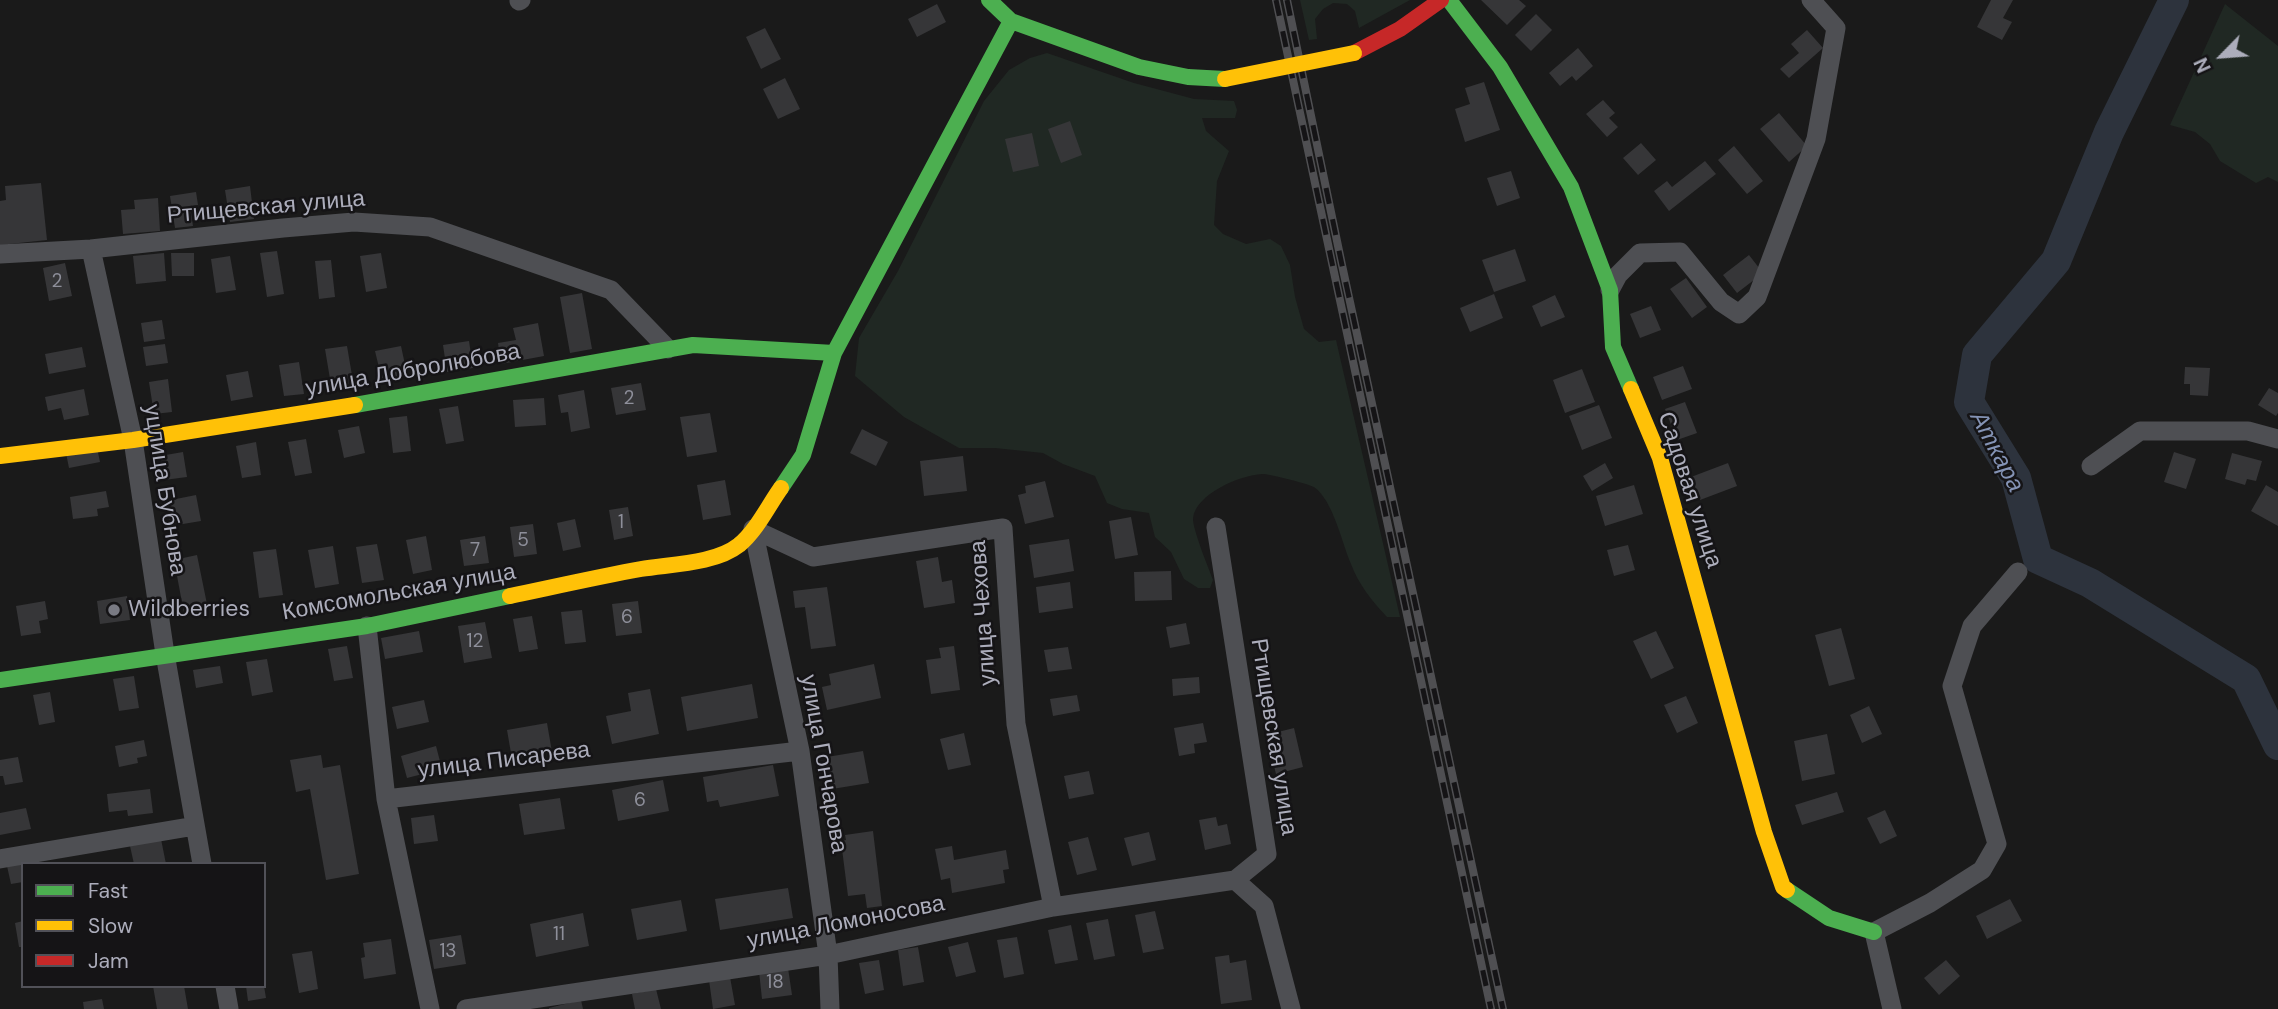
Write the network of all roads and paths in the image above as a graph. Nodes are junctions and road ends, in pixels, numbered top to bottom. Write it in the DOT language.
graph roads {
  1 [pos="989,0"];
  2 [pos="1441,0"];
  3 [pos="1450,0"];
  4 [pos="1811,0"];
  5 [pos="1011,20"];
  6 [pos="91,249"];
  7 [pos="0,254"];
  8 [pos="1610,290"];
  9 [pos="668,349"];
  10 [pos="834,353"];
  11 [pos="2278,439"];
  12 [pos="133,440"];
  13 [pos="0,456"];
  14 [pos="2091,466"];
  15 [pos="1216,527"];
  16 [pos="752,529"];
  17 [pos="2018,572"];
  18 [pos="367,626"];
  19 [pos="165,654"];
  20 [pos="0,680"];
  21 [pos="800,751"];
  22 [pos="386,799"];
  23 [pos="194,826"];
  24 [pos="0,859"];
  25 [pos="202,862"];
  26 [pos="1235,880"];
  27 [pos="1053,907"];
  28 [pos="1874,932"];
  29 [pos="828,954"];
  30 [pos="225,988"];
  31 [pos="229,1009"];
  32 [pos="430,1009"];
  33 [pos="466,1009"];
  34 [pos="830,1009"];
  35 [pos="1291,1009"];
  36 [pos="1892,1009"];
  1 -- 5 [label="street"];
  2 -- 5 [label="street, bridge"];
  3 -- 8 [label="street, Садовая улица"];
  4 -- 8 [label="street"];
  5 -- 10 [label="street, Комсомольская улица"];
  6 -- 7 [label="street, Ртищевская улица"];
  6 -- 9 [label="street, Ртищевская улица"];
  6 -- 12 [label="street, уцлица Бубнова"];
  8 -- 28 [label="street, Садовая улица"];
  9 -- 10 [label="street, улица Добролюбова"];
  9 -- 12 [label="street, улица Добролюбова"];
  10 -- 16 [label="street, Комсомольская улица"];
  11 -- 14 [label="street"];
  12 -- 13 [label="street, улица Добролюбова"];
  12 -- 19 [label="street, уцлица Бубнова"];
  15 -- 26 [label="street, Ртищевская улица"];
  16 -- 18 [label="street, Комсомольская улица"];
  16 -- 21 [label="street, улица Гончарова"];
  16 -- 27 [label="street, улица Чехова"];
  17 -- 28 [label="street"];
  18 -- 19 [label="street, Комсомольская улица"];
  18 -- 22 [label="street"];
  19 -- 20 [label="street, Комсомольская улица"];
  19 -- 23 [label="street, уцлица Бубнова"];
  21 -- 22 [label="street, улица Писарева"];
  21 -- 29 [label="street, улица Гончарова"];
  22 -- 32 [label="street"];
  23 -- 24 [label="street"];
  23 -- 25 [label="street, уцлица Бубнова"];
  26 -- 27 [label="street, улица Ломоносова"];
  26 -- 35 [label="street"];
  27 -- 29 [label="street, улица Ломоносова"];
  28 -- 36 [label="street"];
  29 -- 33 [label="street, улица Ломоносова"];
  29 -- 34 [label="street, улица Гончарова"];
  30 -- 31 [label="street"];
}
